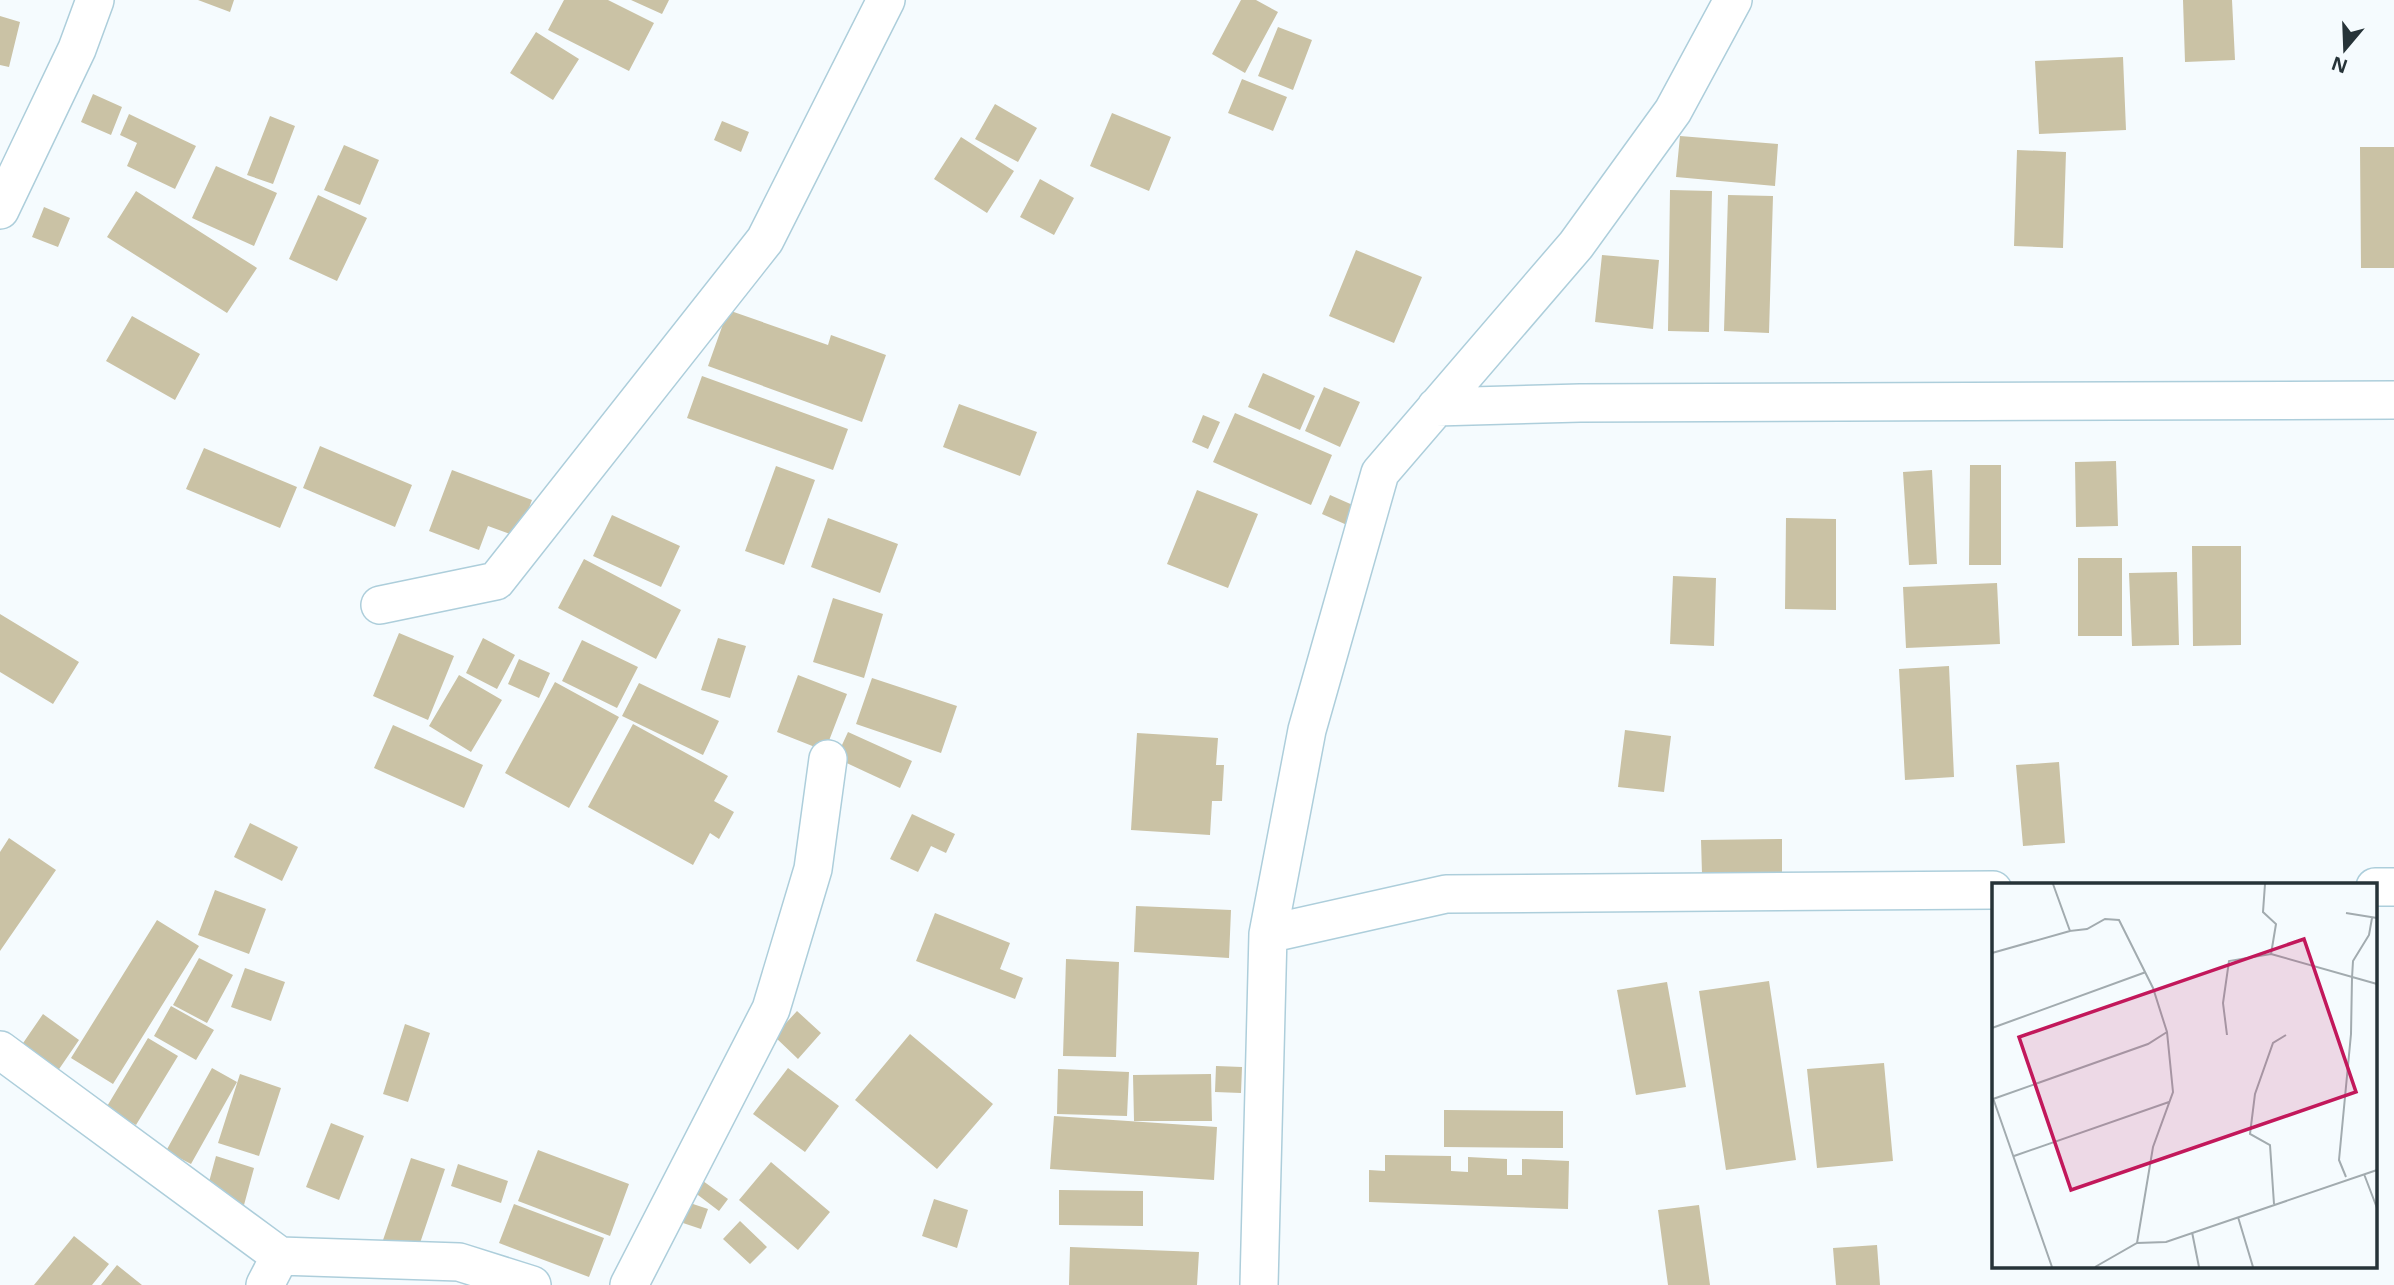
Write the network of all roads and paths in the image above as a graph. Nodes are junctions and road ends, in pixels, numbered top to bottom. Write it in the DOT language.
graph roads {
  1 [pos="95,0"];
  2 [pos="886,0"];
  3 [pos="1733,0"];
  4 [pos="0,210"];
  5 [pos="2394,400"];
  6 [pos="1436,407"];
  7 [pos="380,605"];
  8 [pos="828,759"];
  9 [pos="2376,887"];
  10 [pos="2394,887"];
  11 [pos="1992,890"];
  12 [pos="1268,934"];
  13 [pos="0,1050"];
  14 [pos="273,1271"];
  15 [pos="532,1285"];
  16 [pos="629,1285"];
  17 [pos="1259,1285"];
  1 -- 4 [label="street"];
  2 -- 7 [label="street"];
  3 -- 6 [label="street"];
  5 -- 6 [label="street"];
  6 -- 12 [label="street"];
  8 -- 16 [label="street"];
  9 -- 10 [label="street"];
  11 -- 12 [label="street"];
  12 -- 17 [label="street"];
  13 -- 14 [label="street"];
  14 -- 15 [label="street"];
}
